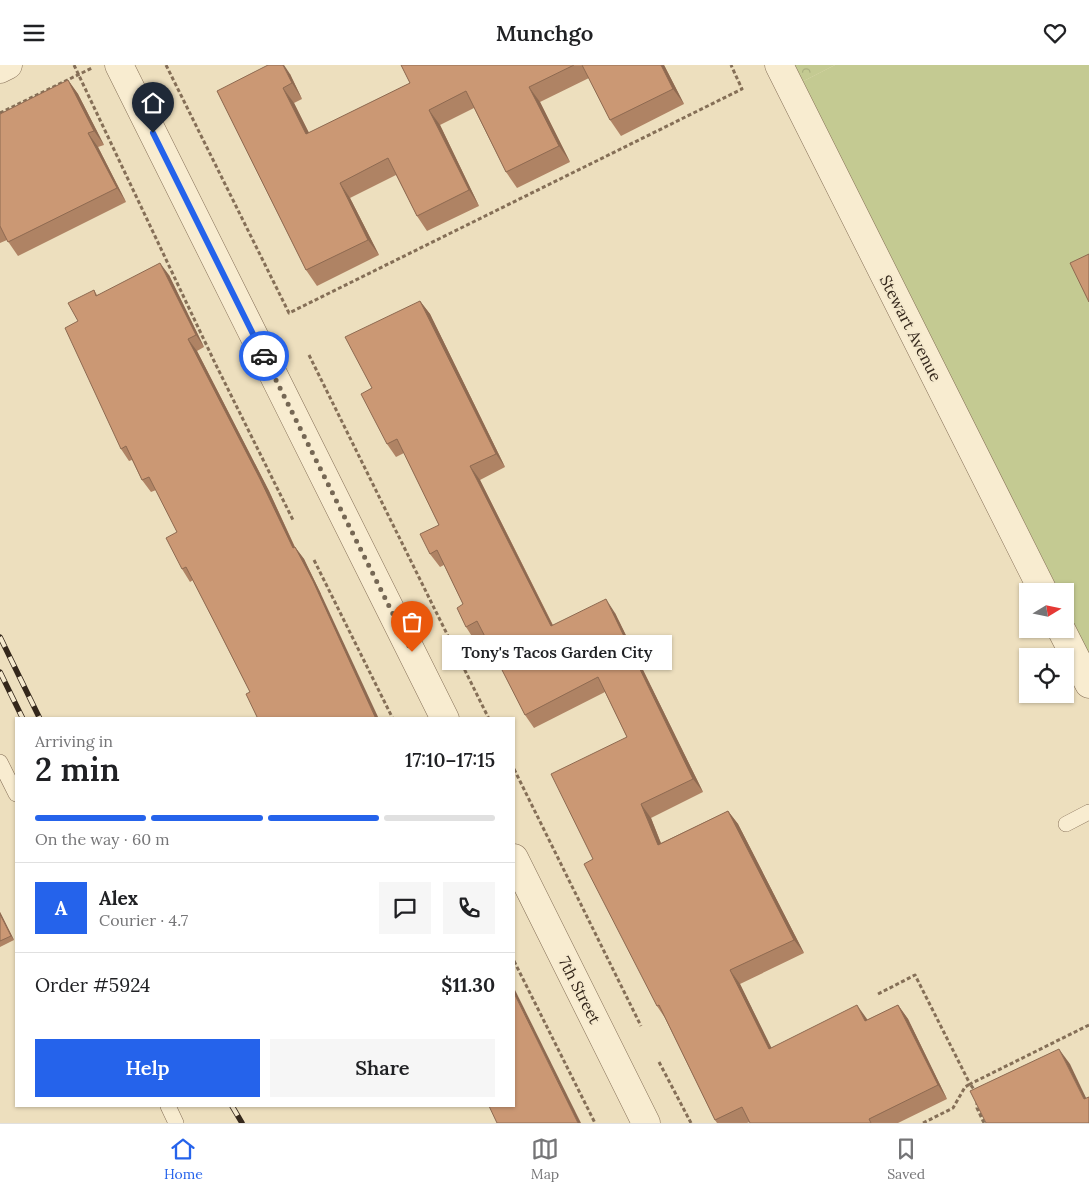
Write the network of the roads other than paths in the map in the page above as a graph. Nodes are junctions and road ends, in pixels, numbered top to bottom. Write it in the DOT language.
graph roads {
  1 [pos="8,65"];
  2 [pos="119,65"];
  3 [pos="779,65"];
  4 [pos="0,69"];
  5 [pos="1039,583"];
  6 [pos="1066,638"];
  7 [pos="1089,683"];
  8 [pos="444,717"];
  9 [pos="0,762"];
  10 [pos="15,792"];
  11 [pos="1089,812"];
  12 [pos="1066,824"];
  13 [pos="515,860"];
  14 [pos="168,1107"];
  15 [pos="176,1123"];
  16 [pos="646,1123"];
  1 -- 4 [label="street"];
  2 -- 8 [label="street"];
  3 -- 5 [label="street, Stewart Avenue"];
  6 -- 7 [label="street"];
  9 -- 10 [label="lane"];
  11 -- 12 [label="lane"];
  13 -- 16 [label="street, 7th Street"];
  14 -- 15 [label="lane"];
}
